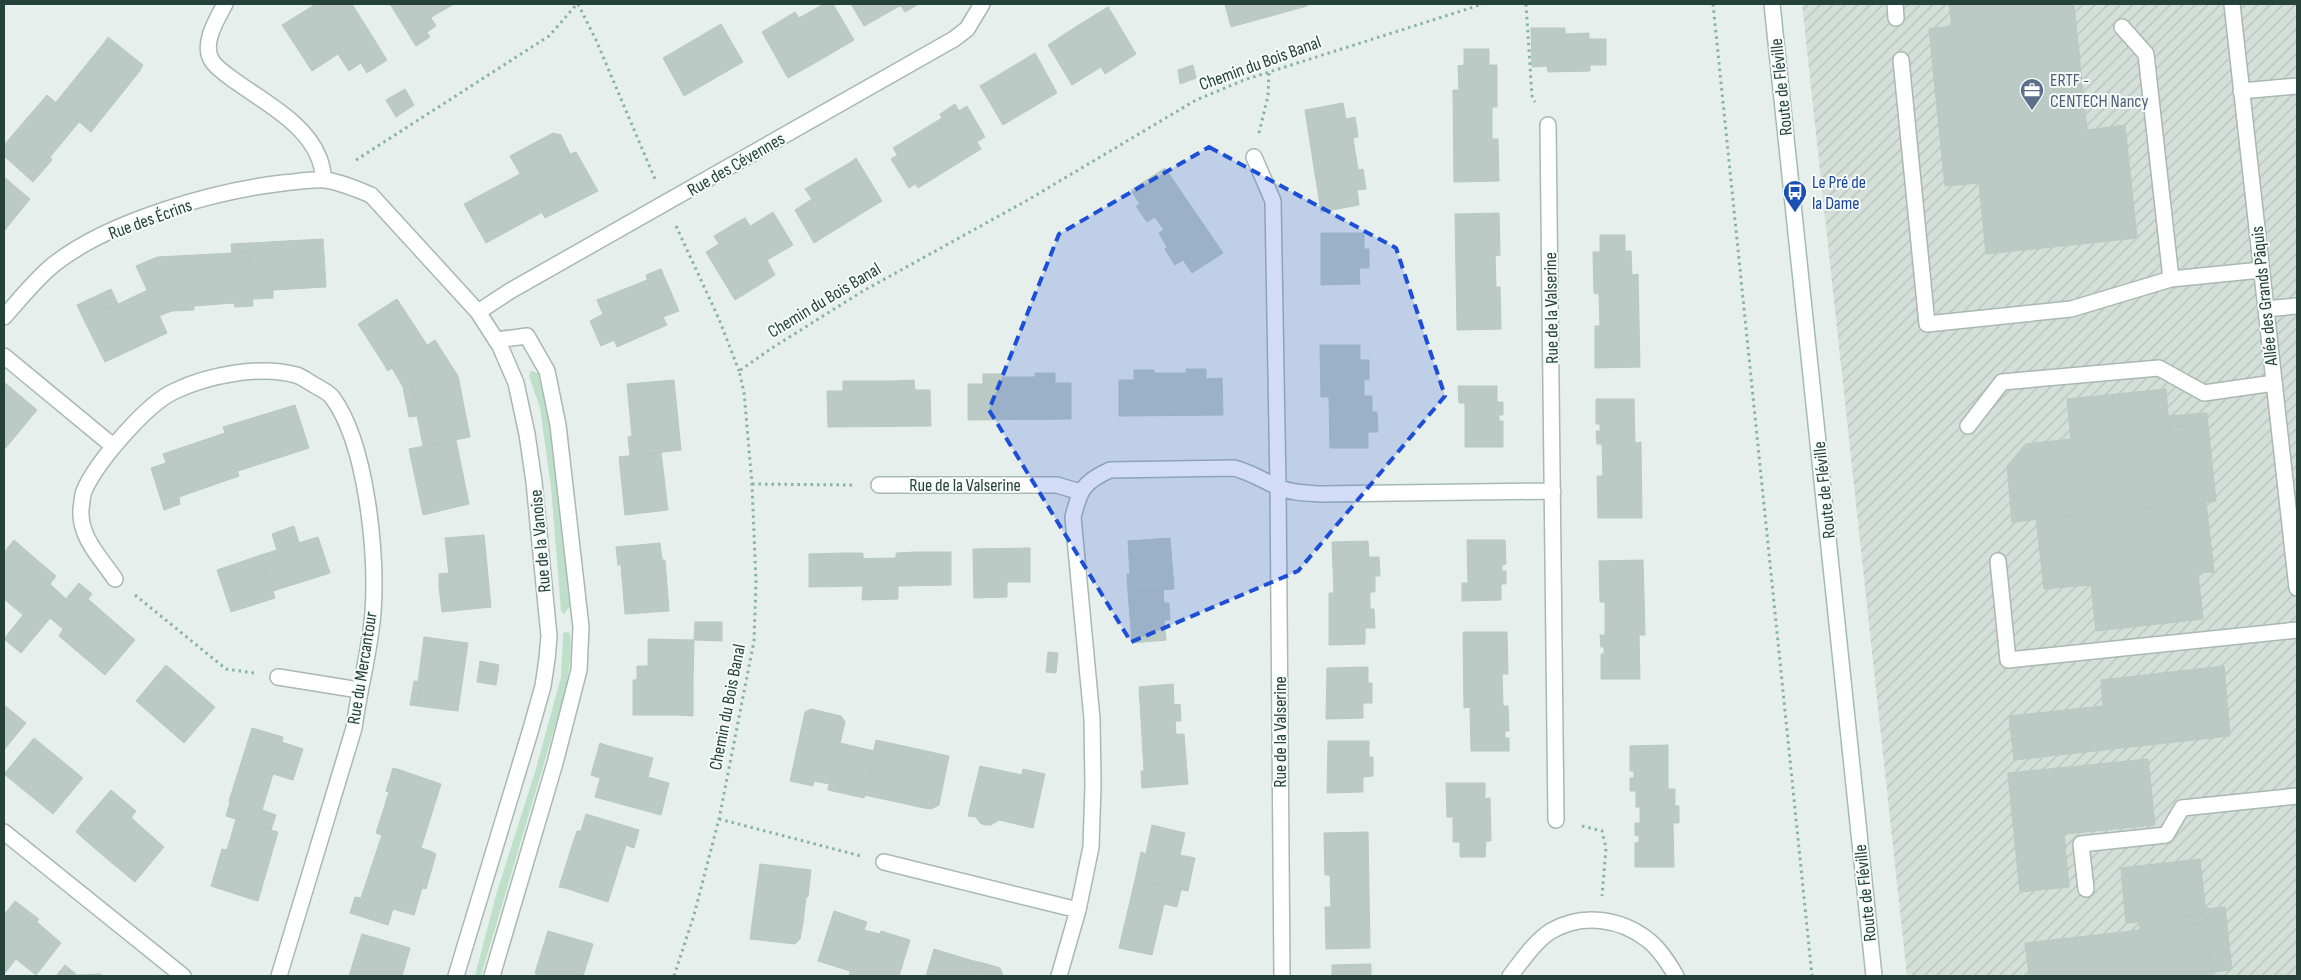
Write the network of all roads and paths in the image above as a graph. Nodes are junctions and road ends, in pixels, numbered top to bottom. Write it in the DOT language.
graph roads {
  1 [pos="225,4"];
  2 [pos="577,4"];
  3 [pos="982,4"];
  4 [pos="1483,4"];
  5 [pos="1526,4"];
  6 [pos="1713,4"];
  7 [pos="1772,4"];
  8 [pos="2232,4"];
  9 [pos="2122,27"];
  10 [pos="1901,60"];
  11 [pos="1269,72"];
  12 [pos="2297,86"];
  13 [pos="2241,91"];
  14 [pos="1548,125"];
  15 [pos="1254,158"];
  16 [pos="324,180"];
  17 [pos="2261,270"];
  18 [pos="2170,280"];
  19 [pos="2297,306"];
  20 [pos="2266,310"];
  21 [pos="478,312"];
  22 [pos="4,317"];
  23 [pos="496,340"];
  24 [pos="4,356"];
  25 [pos="2274,384"];
  26 [pos="1968,426"];
  27 [pos="113,446"];
  28 [pos="752,484"];
  29 [pos="879,485"];
  30 [pos="1278,488"];
  31 [pos="1553,491"];
  32 [pos="1080,492"];
  33 [pos="1998,561"];
  34 [pos="115,579"];
  35 [pos="2297,588"];
  36 [pos="2297,630"];
  37 [pos="278,677"];
  38 [pos="359,690"];
  39 [pos="2297,796"];
  40 [pos="718,819"];
  41 [pos="1556,820"];
  42 [pos="4,832"];
  43 [pos="884,862"];
  44 [pos="2086,889"];
  45 [pos="1078,910"];
  46 [pos="1599,919"];
  47 [pos="183,976"];
  48 [pos="279,976"];
  49 [pos="456,976"];
  50 [pos="492,976"];
  51 [pos="674,976"];
  52 [pos="1059,976"];
  53 [pos="1282,976"];
  54 [pos="1510,976"];
  55 [pos="1676,976"];
  56 [pos="1812,976"];
  57 [pos="1874,976"];
  1 -- 16 [label="street"];
  2 -- 16 [label="path"];
  3 -- 21 [label="street, Rue des Cévennes"];
  4 -- 11 [label="path, Chemin du Bois Banal"];
  5 -- 14 [label="path"];
  6 -- 56 [label="path"];
  7 -- 57 [label="street, Route de Fléville"];
  8 -- 13 [label="street, Allée des Grands Pâquis"];
  9 -- 18 [label="street"];
  10 -- 18 [label="street"];
  11 -- 15 [label="path"];
  11 -- 28 [label="path, Chemin du Bois Banal"];
  12 -- 13 [label="street"];
  13 -- 17 [label="street, Allée des Grands Pâquis"];
  14 -- 31 [label="street, Rue de la Valserine"];
  15 -- 30 [label="street, Rue de la Valserine"];
  16 -- 21 [label="street, Rue de la Vanoise"];
  16 -- 22 [label="street, Rue des Écrins"];
  17 -- 18 [label="street"];
  17 -- 20 [label="street, Allée des Grands Pâquis"];
  19 -- 20 [label="street"];
  20 -- 25 [label="street, Allée des Grands Pâquis"];
  21 -- 23 [label="street, Rue de la Vanoise"];
  23 -- 49 [label="street, Rue de la Vanoise"];
  23 -- 50 [label="street"];
  24 -- 27 [label="street"];
  25 -- 26 [label="street"];
  25 -- 35 [label="street, Allée des Grands Pâquis"];
  27 -- 34 [label="street, Rue du Mercantour"];
  27 -- 38 [label="street, Rue du Mercantour"];
  28 -- 29 [label="path"];
  28 -- 40 [label="path, Chemin du Bois Banal"];
  29 -- 32 [label="street, Rue de la Valserine"];
  30 -- 31 [label="street"];
  30 -- 32 [label="street"];
  30 -- 53 [label="street, Rue de la Valserine"];
  31 -- 41 [label="street, Rue de la Valserine"];
  32 -- 45 [label="street"];
  33 -- 36 [label="street"];
  34 -- 37 [label="path"];
  37 -- 38 [label="street"];
  38 -- 48 [label="street, Rue du Mercantour"];
  39 -- 44 [label="street"];
  40 -- 43 [label="path"];
  40 -- 51 [label="path, Chemin du Bois Banal"];
  41 -- 46 [label="path"];
  42 -- 47 [label="street"];
  43 -- 45 [label="street"];
  45 -- 52 [label="street"];
  46 -- 54 [label="street"];
  46 -- 55 [label="street"];
}
